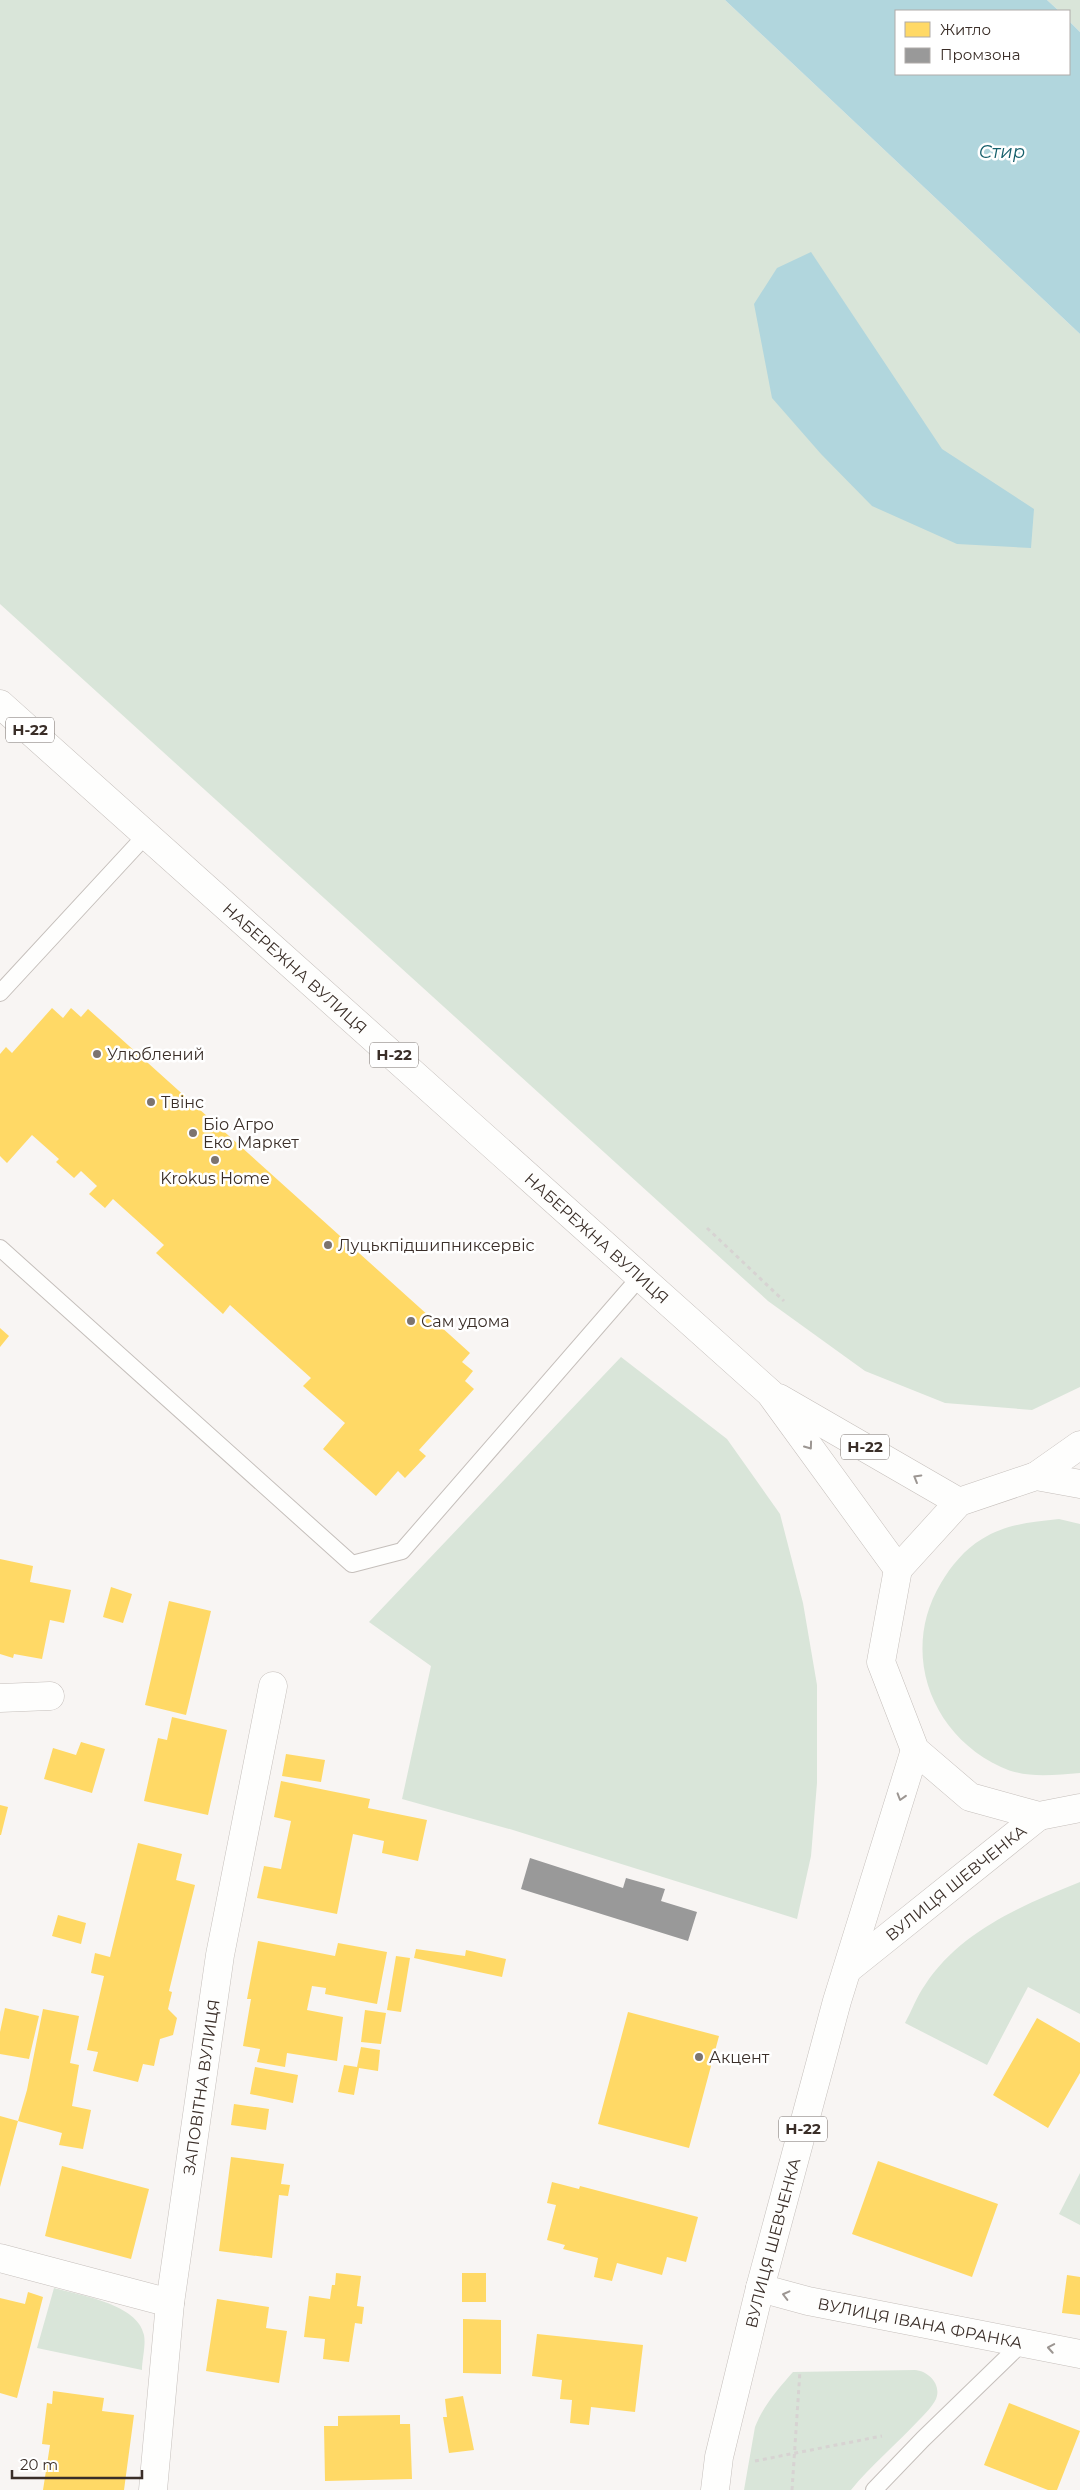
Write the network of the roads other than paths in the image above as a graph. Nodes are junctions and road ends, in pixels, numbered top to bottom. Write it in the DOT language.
graph roads {
  1 [pos="0,704"];
  2 [pos="147,834"];
  3 [pos="0,992"];
  4 [pos="0,1248"];
  5 [pos="640,1277"];
  6 [pos="770,1393"];
  7 [pos="1080,1445"];
  8 [pos="1036,1476"];
  9 [pos="1080,1484"];
  10 [pos="960,1502"];
  11 [pos="898,1569"];
  12 [pos="272,1686"];
  13 [pos="50,1696"];
  14 [pos="0,1698"];
  15 [pos="915,1750"];
  16 [pos="1080,1808"];
  17 [pos="1040,1816"];
  18 [pos="848,1969"];
  19 [pos="0,2258"];
  20 [pos="760,2288"];
  21 [pos="170,2303"];
  22 [pos="1022,2344"];
  23 [pos="1080,2354"];
  24 [pos="153,2490"];
  25 [pos="715,2490"];
  26 [pos="874,2490"];
  1 -- 2 [label="main road, НАБЕРЕЖНА ВУЛИЦЯ / Н-22"];
  2 -- 3 [label="lane"];
  2 -- 5 [label="main road, НАБЕРЕЖНА ВУЛИЦЯ / Н-22"];
  4 -- 5 [label="lane"];
  5 -- 6 [label="main road, НАБЕРЕЖНА ВУЛИЦЯ / Н-22"];
  10 -- 6 [label="main road, НАБЕРЕЖНА ВУЛИЦЯ / Н-22, one-way"];
  6 -- 11 [label="main road, НАБЕРЕЖНА ВУЛИЦЯ / Н-22, one-way"];
  7 -- 8 [label="main road"];
  8 -- 9 [label="main road"];
  8 -- 10 [label="main road"];
  10 -- 11 [label="main road"];
  11 -- 15 [label="main road"];
  12 -- 21 [label="main road, ЗАПОВІТНА ВУЛИЦЯ"];
  13 -- 14 [label="main road"];
  15 -- 17 [label="main road"];
  15 -- 18 [label="main road, ВУЛИЦЯ ШЕВЧЕНКА / Н-22, one-way"];
  16 -- 17 [label="main road"];
  17 -- 18 [label="main road, ВУЛИЦЯ ШЕВЧЕНКА"];
  18 -- 20 [label="main road, ВУЛИЦЯ ШЕВЧЕНКА / Н-22"];
  19 -- 21 [label="main road"];
  22 -- 20 [label="main road, ВУЛИЦЯ ІВАНА ФРАНКА, one-way"];
  20 -- 25 [label="main road, ВУЛИЦЯ ШЕВЧЕНКА / Н-22"];
  21 -- 24 [label="main road, ЗАПОВІТНА ВУЛИЦЯ"];
  23 -- 22 [label="main road, ВУЛИЦЯ ІВАНА ФРАНКА, one-way"];
  22 -- 26 [label="lane"];
}
